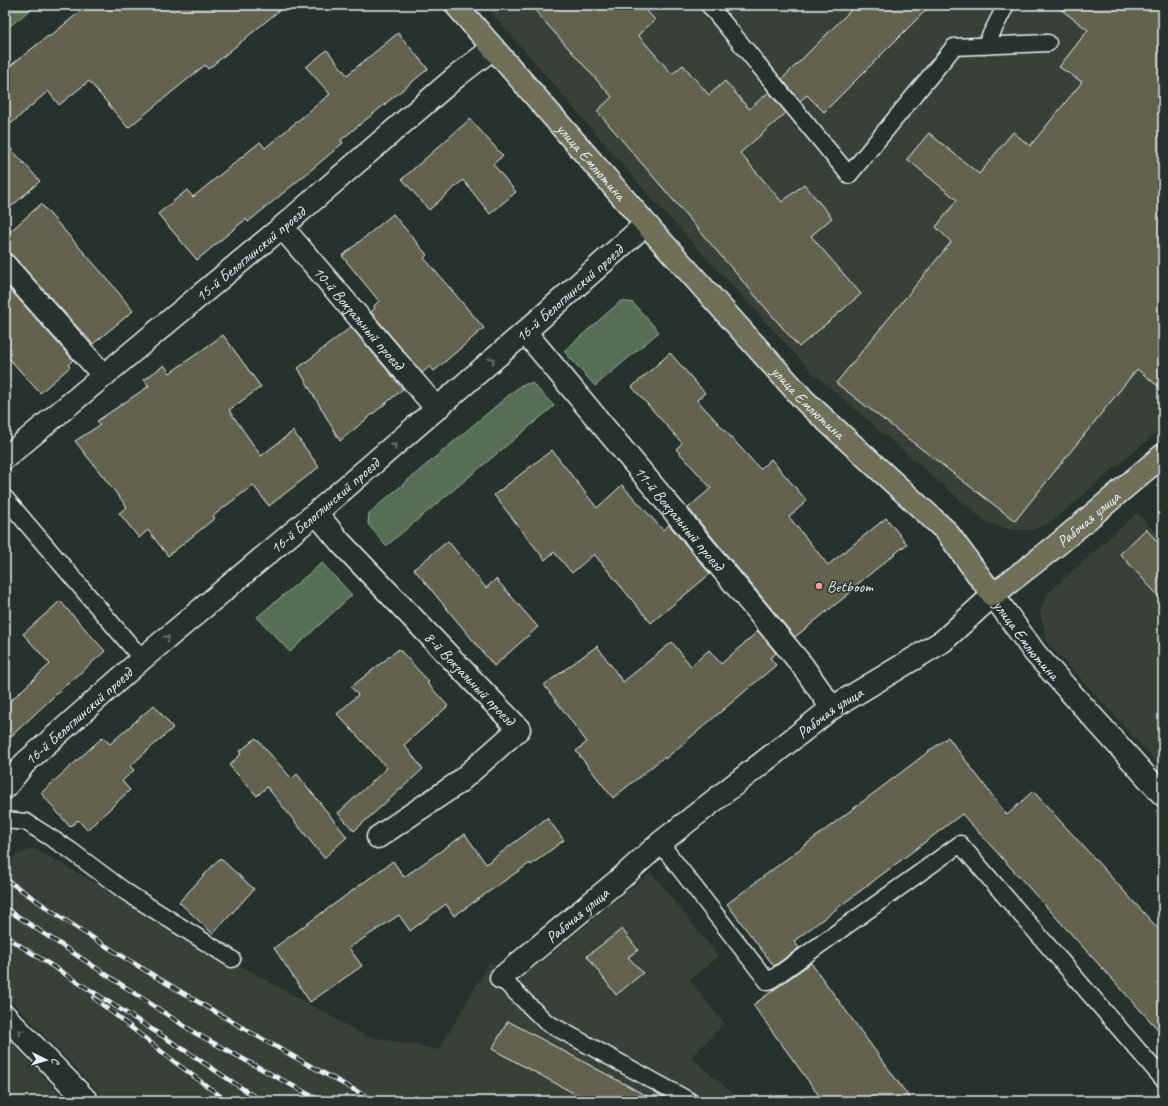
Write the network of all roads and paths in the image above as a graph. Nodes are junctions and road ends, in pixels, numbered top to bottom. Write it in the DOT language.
graph roads {
  1 [pos="456,5"];
  2 [pos="709,5"];
  3 [pos="1006,5"];
  4 [pos="1048,43"];
  5 [pos="985,46"];
  6 [pos="493,48"];
  7 [pos="646,224"];
  8 [pos="282,227"];
  9 [pos="5,265"];
  10 [pos="525,332"];
  11 [pos="104,376"];
  12 [pos="437,409"];
  13 [pos="1163,455"];
  14 [pos="5,458"];
  15 [pos="5,498"];
  16 [pos="316,513"];
  17 [pos="993,595"];
  18 [pos="142,659"];
  19 [pos="832,708"];
  20 [pos="5,788"];
  21 [pos="1163,795"];
  22 [pos="5,820"];
  23 [pos="378,837"];
  24 [pos="660,843"];
  25 [pos="232,959"];
  26 [pos="501,978"];
  27 [pos="5,1016"];
  28 [pos="1163,1079"];
  29 [pos="87,1101"];
  30 [pos="690,1101"];
  1 -- 6 [label="main road, улица Емлютина"];
  2 -- 5 [label="lane"];
  3 -- 5 [label="lane"];
  4 -- 5 [label="lane"];
  6 -- 7 [label="main road, улица Емлютина"];
  6 -- 8 [label="street, 15-й Белоглинский проезд"];
  7 -- 10 [label="street, 16-й Белоглинский проезд"];
  7 -- 17 [label="main road, улица Емлютина"];
  8 -- 11 [label="street, 15-й Белоглинский проезд"];
  8 -- 12 [label="street, 10-й Вокзальный проезд"];
  9 -- 11 [label="street"];
  12 -- 10 [label="street, 16-й Белоглинский проезд, one-way"];
  10 -- 19 [label="street, 11-й Вокзальный проезд"];
  11 -- 14 [label="street, 15-й Белоглинский проезд"];
  16 -- 12 [label="street, 16-й Белоглинский проезд, one-way"];
  13 -- 17 [label="main road, Рабочая улица"];
  15 -- 18 [label="lane"];
  18 -- 16 [label="street, 16-й Белоглинский проезд, one-way"];
  16 -- 23 [label="street, 8-й Вокзальный проезд"];
  17 -- 19 [label="street, Рабочая улица"];
  17 -- 21 [label="street, улица Емлютина"];
  18 -- 20 [label="street, 16-й Белоглинский проезд"];
  19 -- 24 [label="street, Рабочая улица"];
  22 -- 25 [label="lane"];
  24 -- 26 [label="street, Рабочая улица"];
  24 -- 28 [label="lane"];
  26 -- 30 [label="lane"];
  29 -- 27 [label="street, one-way"];
}
